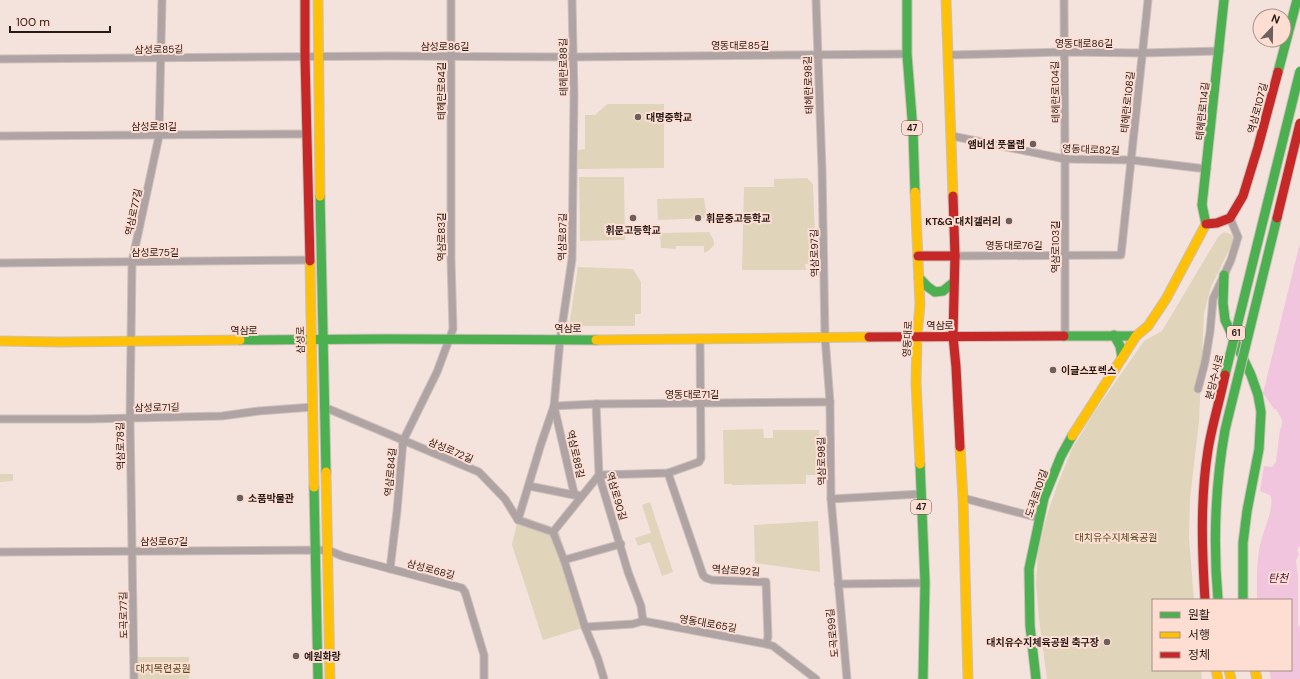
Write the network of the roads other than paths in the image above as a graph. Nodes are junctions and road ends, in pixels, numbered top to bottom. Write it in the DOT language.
graph roads {
  1 [pos="162,0"];
  2 [pos="305,0"];
  3 [pos="318,0"];
  4 [pos="451,0"];
  5 [pos="572,0"];
  6 [pos="816,0"];
  7 [pos="907,0"];
  8 [pos="946,0"];
  9 [pos="1064,0"];
  10 [pos="1148,0"];
  11 [pos="1224,0"];
  12 [pos="1297,0"];
  13 [pos="1220,51"];
  14 [pos="1064,52"];
  15 [pos="1143,53"];
  16 [pos="817,54"];
  17 [pos="908,54"];
  18 [pos="949,55"];
  19 [pos="305,57"];
  20 [pos="318,57"];
  21 [pos="451,57"];
  22 [pos="572,57"];
  23 [pos="162,59"];
  24 [pos="0,60"];
  25 [pos="1300,71"];
  26 [pos="1300,123"];
  27 [pos="572,133"];
  28 [pos="307,134"];
  29 [pos="451,134"];
  30 [pos="0,136"];
  31 [pos="159,136"];
  32 [pos="952,136"];
  33 [pos="1065,159"];
  34 [pos="1131,160"];
  35 [pos="822,169"];
  36 [pos="1207,169"];
  37 [pos="1230,218"];
  38 [pos="1206,224"];
  39 [pos="1121,254"];
  40 [pos="1064,255"];
  41 [pos="918,256"];
  42 [pos="954,256"];
  43 [pos="310,260"];
  44 [pos="132,262"];
  45 [pos="0,263"];
  46 [pos="1224,275"];
  47 [pos="919,278"];
  48 [pos="954,282"];
  49 [pos="1114,335"];
  50 [pos="917,336"];
  51 [pos="953,336"];
  52 [pos="1065,336"];
  53 [pos="1136,336"];
  54 [pos="825,337"];
  55 [pos="700,339"];
  56 [pos="310,340"];
  57 [pos="324,340"];
  58 [pos="449,340"];
  59 [pos="560,340"];
  60 [pos="0,341"];
  61 [pos="131,341"];
  62 [pos="1122,358"];
  63 [pos="1198,389"];
  64 [pos="830,402"];
  65 [pos="596,404"];
  66 [pos="700,404"];
  67 [pos="554,406"];
  68 [pos="313,407"];
  69 [pos="324,407"];
  70 [pos="130,418"];
  71 [pos="0,419"];
  72 [pos="403,441"];
  73 [pos="668,472"];
  74 [pos="599,475"];
  75 [pos="529,486"];
  76 [pos="920,494"];
  77 [pos="581,497"];
  78 [pos="963,498"];
  79 [pos="831,499"];
  80 [pos="1038,518"];
  81 [pos="518,520"];
  82 [pos="553,532"];
  83 [pos="316,540"];
  84 [pos="328,540"];
  85 [pos="621,544"];
  86 [pos="316,550"];
  87 [pos="328,550"];
  88 [pos="131,551"];
  89 [pos="0,552"];
  90 [pos="328,560"];
  91 [pos="564,560"];
  92 [pos="316,561"];
  93 [pos="390,569"];
  94 [pos="925,583"];
  95 [pos="838,584"];
  96 [pos="1205,599"];
  97 [pos="1218,599"];
  98 [pos="1244,599"];
  99 [pos="643,621"];
  100 [pos="585,627"];
  101 [pos="766,644"];
  102 [pos="134,679"];
  103 [pos="318,679"];
  104 [pos="330,679"];
  105 [pos="484,679"];
  106 [pos="604,679"];
  107 [pos="816,679"];
  108 [pos="847,679"];
  109 [pos="923,679"];
  110 [pos="968,679"];
  111 [pos="1036,679"];
  1 -- 23 [label="street, 역삼로77길"];
  2 -- 19 [label="main road, 삼성로"];
  3 -- 20 [label="main road"];
  4 -- 21 [label="street, 테헤란로84길"];
  5 -- 22 [label="street, 테헤란로88길"];
  6 -- 16 [label="street, 테헤란로98길"];
  7 -- 17 [label="main road, 영동대로 / 47"];
  8 -- 18 [label="main road"];
  9 -- 14 [label="street, 테헤란로104길"];
  10 -- 15 [label="street, 테헤란로108길"];
  11 -- 13 [label="main road, 테헤란로114길"];
  12 -- 37 [label="main road, 역삼로107길"];
  13 -- 15 [label="street, 영동대로86길"];
  13 -- 36 [label="main road, 테헤란로114길"];
  14 -- 15 [label="street, 영동대로86길"];
  14 -- 18 [label="street, 영동대로86길"];
  14 -- 33 [label="street, 테헤란로104길"];
  15 -- 34 [label="street, 테헤란로108길"];
  16 -- 17 [label="street, 영동대로85길"];
  16 -- 22 [label="street, 영동대로85길"];
  16 -- 35 [label="street, 테헤란로98길"];
  17 -- 41 [label="main road, 영동대로 / 47"];
  18 -- 32 [label="main road"];
  19 -- 20 [label="street, 삼성로85길"];
  19 -- 23 [label="street, 삼성로85길"];
  19 -- 28 [label="main road, 삼성로"];
  20 -- 21 [label="street, 삼성로86길"];
  20 -- 57 [label="main road"];
  21 -- 22 [label="street, 삼성로86길"];
  21 -- 29 [label="street, 테헤란로84길"];
  22 -- 27 [label="street, 테헤란로88길"];
  23 -- 24 [label="street, 삼성로85길"];
  23 -- 31 [label="street, 역삼로77길"];
  25 -- 96 [label="main road, 분당수서로 / 61, bridge"];
  26 -- 97 [label="main road, 61, bridge"];
  27 -- 59 [label="street, 역삼로87길"];
  28 -- 31 [label="street, 삼성로81길"];
  28 -- 43 [label="main road, 삼성로"];
  29 -- 58 [label="street, 역삼로83길"];
  30 -- 31 [label="street, 삼성로81길"];
  31 -- 44 [label="street, 역삼로77길"];
  32 -- 33 [label="street, 영동대로82길"];
  32 -- 42 [label="main road"];
  33 -- 34 [label="street, 영동대로82길"];
  33 -- 40 [label="street, 역삼로103길"];
  34 -- 36 [label="street, 영동대로82길"];
  34 -- 39 [label="street, 테헤란로108길"];
  35 -- 54 [label="street, 역삼로97길"];
  36 -- 38 [label="main road, 테헤란로114길"];
  37 -- 38 [label="main road"];
  37 -- 46 [label="street"];
  38 -- 53 [label="main road"];
  39 -- 40 [label="street, 영동대로76길"];
  40 -- 42 [label="street, 영동대로76길"];
  40 -- 52 [label="street, 역삼로103길"];
  41 -- 42 [label="main road"];
  41 -- 47 [label="main road, 영동대로 / 47"];
  42 -- 48 [label="main road"];
  43 -- 44 [label="street, 삼성로75길"];
  43 -- 56 [label="main road, 삼성로"];
  44 -- 45 [label="street, 삼성로75길"];
  44 -- 61 [label="street, 역삼로77길"];
  46 -- 63 [label="street"];
  46 -- 98 [label="main road, bridge"];
  47 -- 48 [label="main road"];
  47 -- 50 [label="main road, 영동대로 / 47"];
  48 -- 51 [label="main road"];
  49 -- 52 [label="main road, 역삼로"];
  49 -- 53 [label="main road, 역삼로"];
  49 -- 62 [label="main road"];
  50 -- 51 [label="main road, 역삼로"];
  50 -- 54 [label="main road, 역삼로"];
  50 -- 76 [label="main road, 영동대로 / 47"];
  51 -- 52 [label="main road, 역삼로"];
  51 -- 78 [label="main road"];
  53 -- 62 [label="main road, 도곡로101길"];
  54 -- 55 [label="main road, 역삼로"];
  54 -- 64 [label="street, 역삼로98길"];
  55 -- 59 [label="main road, 역삼로"];
  55 -- 66 [label="street"];
  56 -- 57 [label="main road, 역삼로"];
  56 -- 61 [label="main road, 역삼로"];
  56 -- 68 [label="main road, 삼성로"];
  57 -- 58 [label="main road, 역삼로"];
  57 -- 69 [label="main road"];
  58 -- 59 [label="main road, 역삼로"];
  58 -- 72 [label="street, 역삼로84길"];
  59 -- 67 [label="street, 역삼로88길"];
  60 -- 61 [label="main road, 역삼로"];
  61 -- 70 [label="street, 역삼로78길"];
  62 -- 80 [label="main road, 도곡로101길"];
  64 -- 66 [label="street, 영동대로71길"];
  64 -- 79 [label="street, 역삼로98길"];
  65 -- 66 [label="street, 영동대로71길"];
  65 -- 67 [label="street, 영동대로71길"];
  65 -- 74 [label="street, 역삼로90길"];
  66 -- 73 [label="street"];
  67 -- 75 [label="street, 역삼로88길"];
  67 -- 77 [label="street, 역삼로88길"];
  68 -- 70 [label="street, 삼성로71길"];
  68 -- 83 [label="main road, 삼성로"];
  69 -- 72 [label="street, 삼성로72길"];
  69 -- 84 [label="main road"];
  70 -- 71 [label="street, 삼성로71길"];
  70 -- 88 [label="street, 역삼로78길"];
  72 -- 81 [label="street, 삼성로72길"];
  72 -- 93 [label="street, 역삼로84길"];
  73 -- 74 [label="street"];
  73 -- 101 [label="street, 역삼로92길"];
  74 -- 77 [label="street"];
  74 -- 85 [label="street, 역삼로90길"];
  75 -- 77 [label="street"];
  75 -- 81 [label="street, 역삼로88길"];
  76 -- 79 [label="street"];
  76 -- 94 [label="main road, 영동대로 / 47"];
  77 -- 82 [label="street"];
  78 -- 80 [label="street"];
  78 -- 110 [label="main road"];
  79 -- 95 [label="street, 역삼로98길"];
  80 -- 111 [label="main road, 도곡로101길"];
  81 -- 82 [label="street"];
  82 -- 91 [label="street"];
  83 -- 84 [label="main road"];
  83 -- 86 [label="main road, 삼성로"];
  84 -- 87 [label="main road"];
  85 -- 91 [label="street"];
  85 -- 99 [label="street, 역삼로90길"];
  86 -- 87 [label="street, 삼성로67길"];
  86 -- 88 [label="street, 삼성로67길"];
  86 -- 92 [label="main road, 삼성로"];
  87 -- 90 [label="main road"];
  87 -- 93 [label="street, 삼성로68길"];
  88 -- 89 [label="street, 삼성로67길"];
  88 -- 102 [label="street, 도곡로77길"];
  90 -- 92 [label="main road"];
  90 -- 104 [label="main road"];
  91 -- 100 [label="street"];
  92 -- 103 [label="main road, 삼성로"];
  93 -- 105 [label="street, 삼성로68길"];
  94 -- 95 [label="street"];
  94 -- 109 [label="main road, 영동대로 / 47"];
  95 -- 108 [label="street, 도곡로99길"];
  99 -- 100 [label="street, 영동대로65길"];
  99 -- 101 [label="street, 영동대로65길"];
  100 -- 106 [label="street"];
  101 -- 107 [label="street, 영동대로65길"];
}
